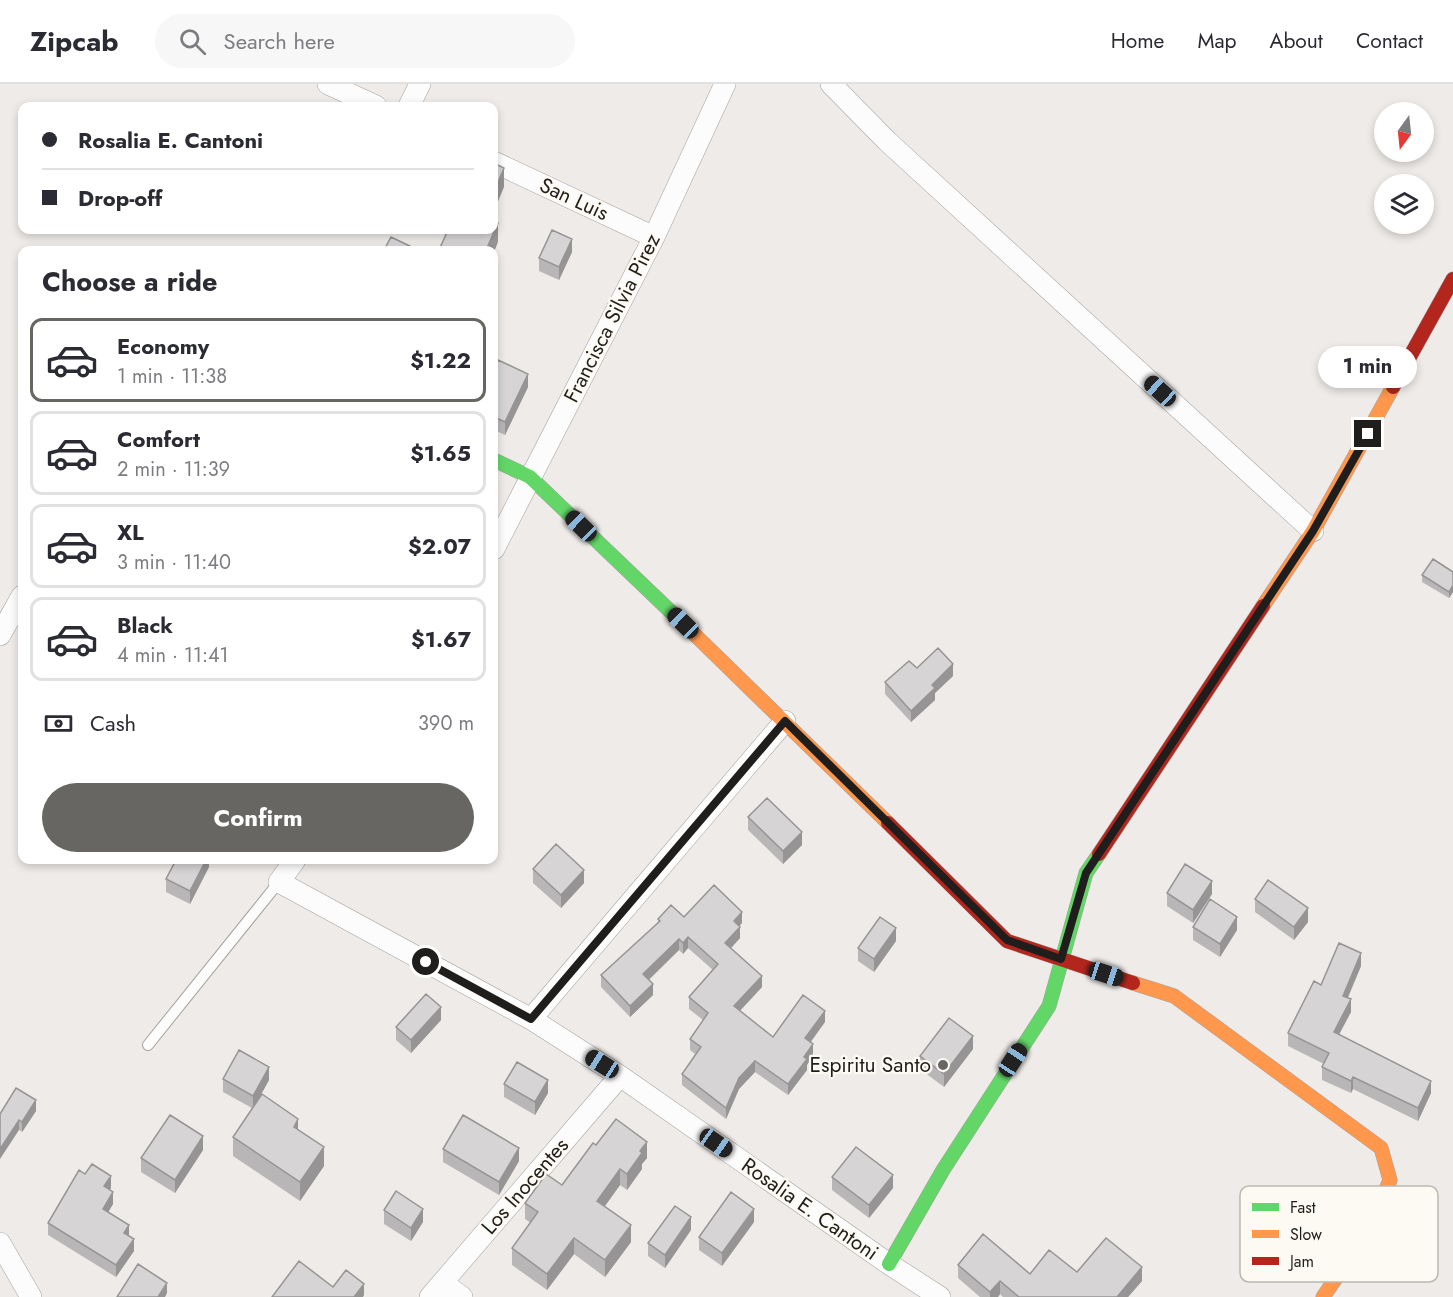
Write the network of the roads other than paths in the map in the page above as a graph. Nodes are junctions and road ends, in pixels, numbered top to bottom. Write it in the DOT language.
graph roads {
  1 [pos="328,84"];
  2 [pos="420,84"];
  3 [pos="725,84"];
  4 [pos="831,84"];
  5 [pos="367,102"];
  6 [pos="411,102"];
  7 [pos="498,164"];
  8 [pos="654,237"];
  9 [pos="1453,279"];
  10 [pos="498,462"];
  11 [pos="530,477"];
  12 [pos="1313,531"];
  13 [pos="498,541"];
  14 [pos="18,603"];
  15 [pos="0,635"];
  16 [pos="785,721"];
  17 [pos="292,864"];
  18 [pos="279,882"];
  19 [pos="1061,959"];
  20 [pos="531,1019"];
  21 [pos="148,1045"];
  22 [pos="620,1076"];
  23 [pos="1387,1186"];
  24 [pos="0,1243"];
  25 [pos="889,1264"];
  26 [pos="1333,1282"];
  27 [pos="437,1290"];
  28 [pos="930,1294"];
  29 [pos="31,1297"];
  30 [pos="462,1297"];
  31 [pos="1323,1297"];
  1 -- 5 [label="street"];
  2 -- 6 [label="street"];
  3 -- 8 [label="street, Francisca Silvia Pirez"];
  4 -- 12 [label="street"];
  7 -- 8 [label="street, San Luis"];
  8 -- 11 [label="street, Francisca Silvia Pirez"];
  9 -- 12 [label="street"];
  10 -- 11 [label="street"];
  11 -- 13 [label="street, Francisca Silvia Pirez"];
  11 -- 16 [label="street"];
  12 -- 19 [label="street"];
  14 -- 15 [label="street"];
  16 -- 19 [label="street"];
  16 -- 20 [label="street"];
  17 -- 18 [label="street"];
  18 -- 20 [label="street, Rosalia E. Cantoni"];
  18 -- 21 [label="lane"];
  19 -- 23 [label="street"];
  19 -- 25 [label="street"];
  20 -- 22 [label="street, Rosalia E. Cantoni"];
  22 -- 25 [label="street, Rosalia E. Cantoni"];
  22 -- 27 [label="street, Los Inocentes"];
  24 -- 29 [label="street"];
  25 -- 28 [label="street, Rosalia E. Cantoni"];
  26 -- 31 [label="street"];
  27 -- 30 [label="street"];
}
